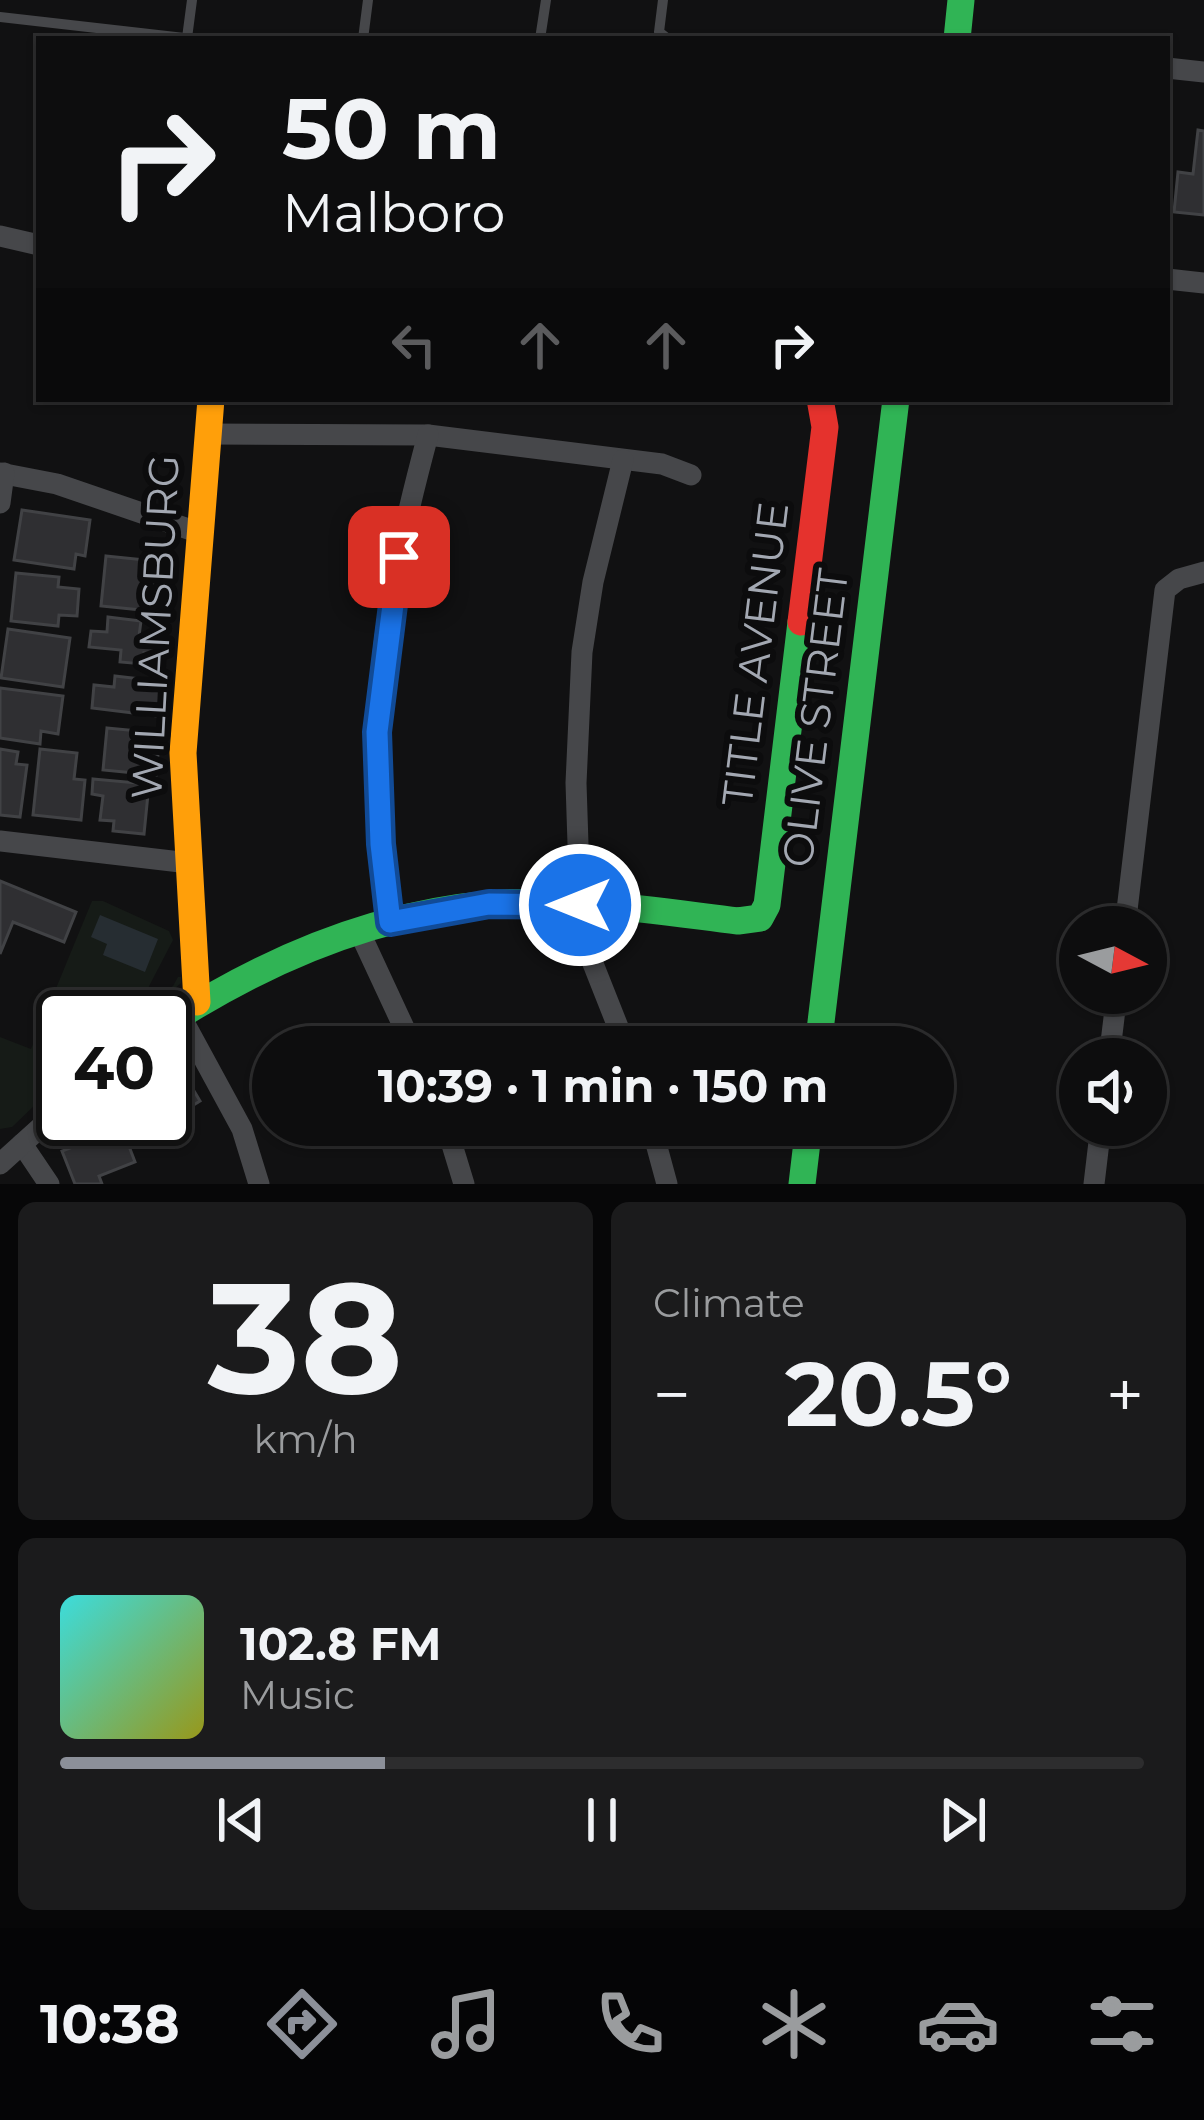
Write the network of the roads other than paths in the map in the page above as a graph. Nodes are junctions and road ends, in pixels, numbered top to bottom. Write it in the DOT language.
graph roads {
  1 [pos="192,0"];
  2 [pos="368,0"];
  3 [pos="546,0"];
  4 [pos="663,0"];
  5 [pos="961,0"];
  6 [pos="0,17"];
  7 [pos="164,36"];
  8 [pos="190,36"];
  9 [pos="363,36"];
  10 [pos="540,36"];
  11 [pos="664,36"];
  12 [pos="957,36"];
  13 [pos="1170,68"];
  14 [pos="1204,72"];
  15 [pos="0,236"];
  16 [pos="36,243"];
  17 [pos="1170,279"];
  18 [pos="1204,284"];
  19 [pos="211,402"];
  20 [pos="821,402"];
  21 [pos="896,402"];
  22 [pos="208,434"];
  23 [pos="428,435"];
  24 [pos="623,460"];
  25 [pos="2,473"];
  26 [pos="691,476"];
  27 [pos="0,502"];
  28 [pos="200,533"];
  29 [pos="1204,572"];
  30 [pos="0,841"];
  31 [pos="189,863"];
  32 [pos="580,905"];
  33 [pos="1128,906"];
  34 [pos="390,922"];
  35 [pos="360,933"];
  36 [pos="182,990"];
  37 [pos="192,1008"];
  38 [pos="403,1026"];
  39 [pos="618,1026"];
  40 [pos="821,1026"];
  41 [pos="192,1035"];
  42 [pos="36,1131"];
  43 [pos="22,1144"];
  44 [pos="452,1146"];
  45 [pos="657,1146"];
  46 [pos="807,1146"];
  47 [pos="1099,1146"];
  48 [pos="0,1164"];
  49 [pos="0,1184"];
  50 [pos="49,1184"];
  51 [pos="259,1184"];
  52 [pos="464,1184"];
  53 [pos="667,1184"];
  54 [pos="802,1184"];
  55 [pos="1094,1184"];
  1 -- 8 [label="lane"];
  2 -- 9 [label="lane"];
  3 -- 10 [label="lane"];
  4 -- 11 [label="lane"];
  5 -- 12 [label="street"];
  6 -- 7 [label="lane"];
  13 -- 14 [label="street"];
  15 -- 16 [label="street"];
  17 -- 18 [label="street"];
  19 -- 22 [label="street, WILLIAMSBURG"];
  20 -- 32 [label="street, TITLE AVENUE"];
  21 -- 40 [label="street, OLIVE STREET"];
  22 -- 23 [label="street"];
  22 -- 28 [label="street, WILLIAMSBURG"];
  23 -- 24 [label="street"];
  23 -- 34 [label="street"];
  24 -- 26 [label="street"];
  24 -- 32 [label="street"];
  25 -- 27 [label="street"];
  25 -- 28 [label="street"];
  28 -- 31 [label="street, WILLIAMSBURG"];
  29 -- 33 [label="street"];
  30 -- 31 [label="street"];
  31 -- 36 [label="street, WILLIAMSBURG"];
  32 -- 34 [label="street"];
  32 -- 39 [label="street"];
  34 -- 35 [label="street"];
  35 -- 37 [label="street"];
  35 -- 38 [label="street"];
  41 -- 51 [label="street, WILLIAMSBURG"];
  42 -- 43 [label="street"];
  43 -- 48 [label="street"];
  43 -- 50 [label="street"];
  44 -- 52 [label="street"];
  45 -- 53 [label="street"];
  46 -- 54 [label="street"];
  47 -- 55 [label="street"];
  48 -- 49 [label="street"];
}
